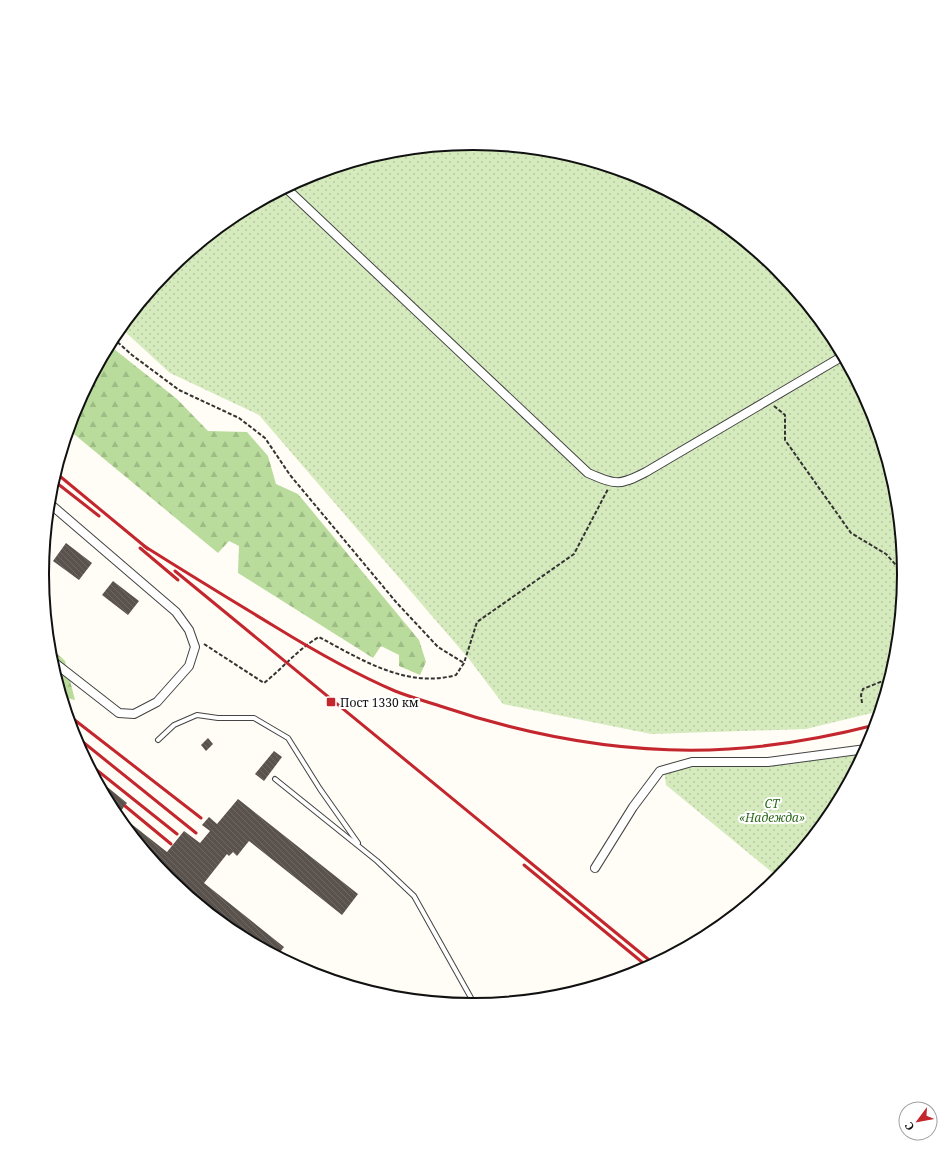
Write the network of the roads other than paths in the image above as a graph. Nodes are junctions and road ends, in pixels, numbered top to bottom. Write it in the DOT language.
graph roads {
  1 [pos="290,192"];
  2 [pos="838,359"];
  3 [pos="55,508"];
  4 [pos="59,666"];
  5 [pos="158,740"];
  6 [pos="859,750"];
  7 [pos="275,779"];
  8 [pos="362,848"];
  9 [pos="596,868"];
  10 [pos="471,998"];
  1 -- 2 [label="street"];
  3 -- 4 [label="street"];
  5 -- 8 [label="lane"];
  6 -- 9 [label="street"];
  7 -- 8 [label="lane"];
  8 -- 10 [label="lane"];
}
